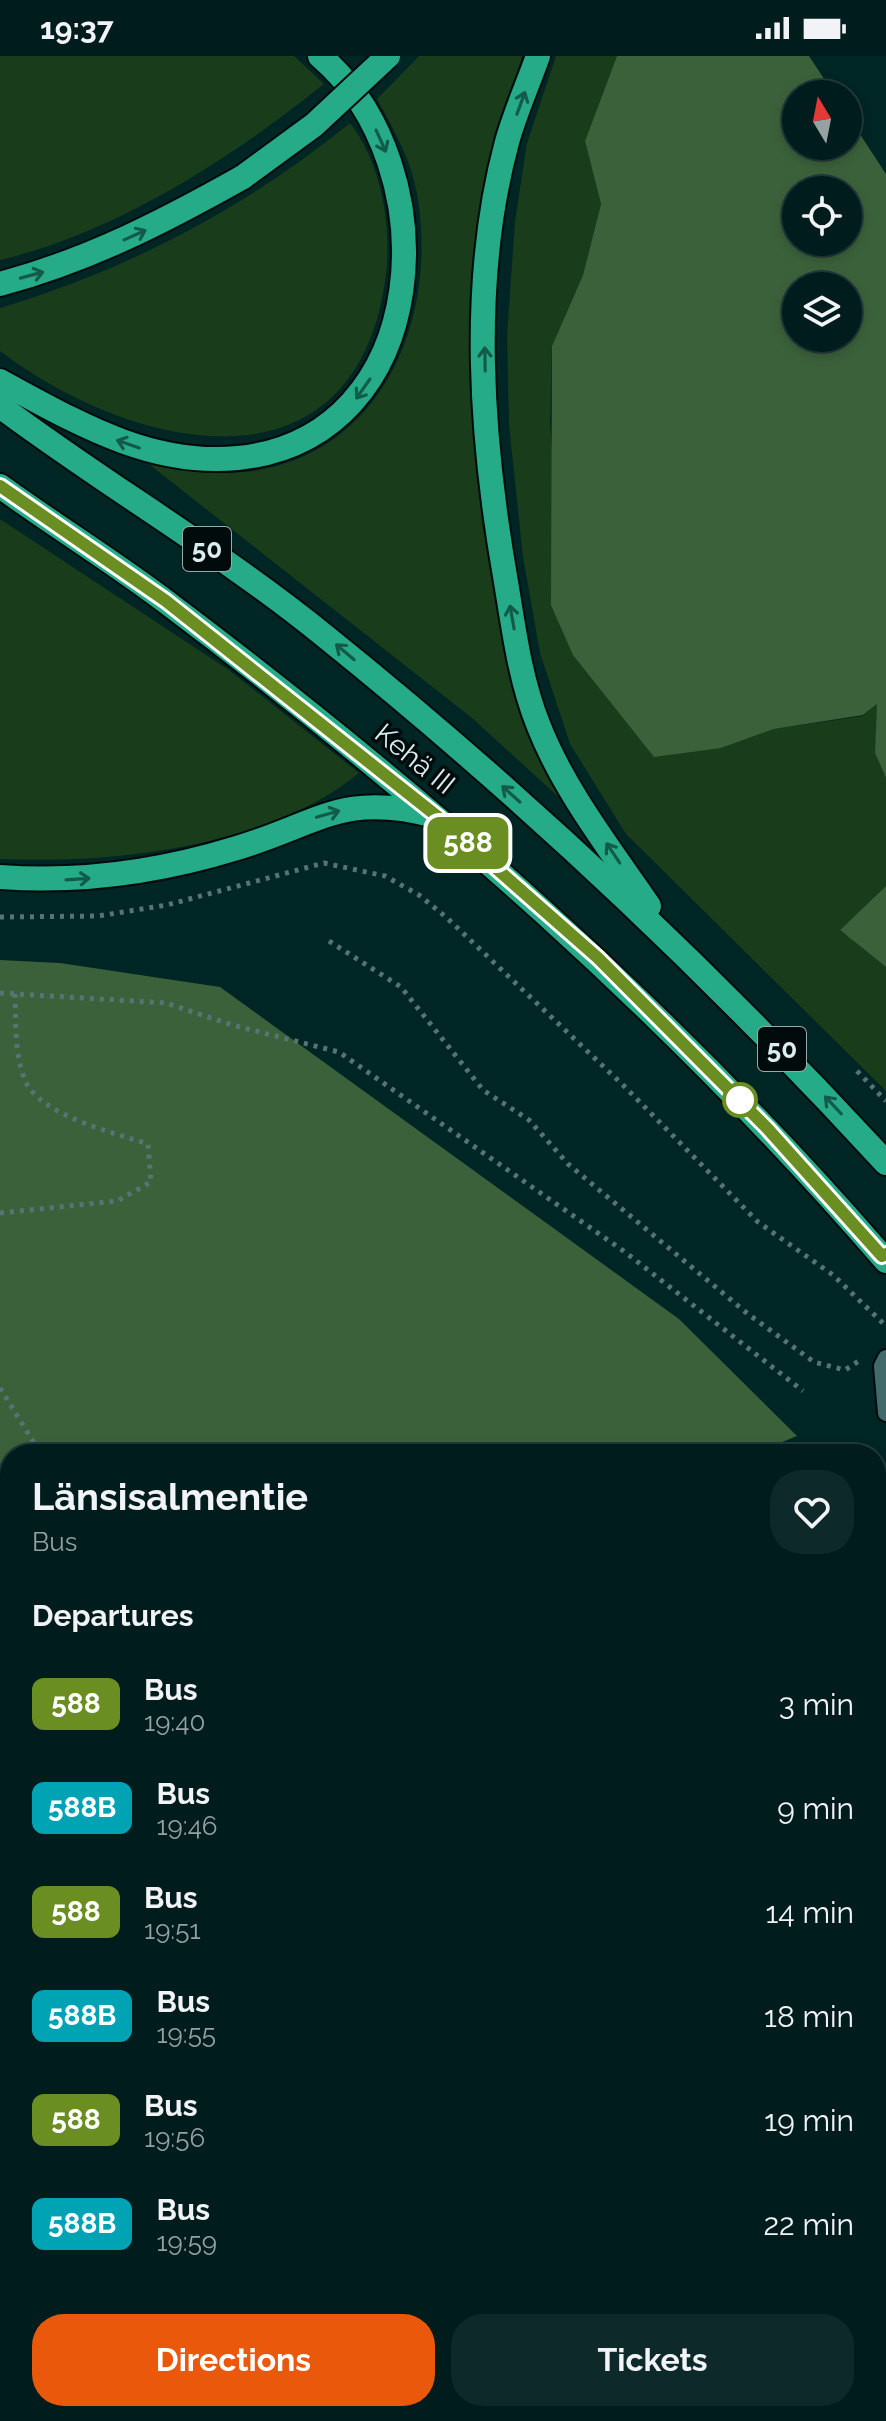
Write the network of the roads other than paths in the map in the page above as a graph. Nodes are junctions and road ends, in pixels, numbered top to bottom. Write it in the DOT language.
graph roads {
  1 [pos="320,56"];
  2 [pos="388,56"];
  3 [pos="538,56"];
  4 [pos="0,284"];
  5 [pos="0,381"];
  6 [pos="0,406"];
  7 [pos="0,486"];
  8 [pos="438,817"];
  9 [pos="0,877"];
  10 [pos="673,940"];
  11 [pos="886,1163"];
  12 [pos="886,1261"];
  13 [pos="886,1358"];
  14 [pos="886,1413"];
  1 -- 5 [label="highway, one-way"];
  4 -- 2 [label="highway, one-way, bridge"];
  10 -- 3 [label="highway, one-way"];
  10 -- 6 [label="highway, Kehä III / 50, one-way"];
  7 -- 8 [label="highway, Kehä III / 50"];
  9 -- 8 [label="highway, one-way"];
  8 -- 12 [label="highway, Kehä III / 50"];
  11 -- 10 [label="highway, Kehä III / 50, one-way"];
  13 -- 14 [label="lane"];
}
